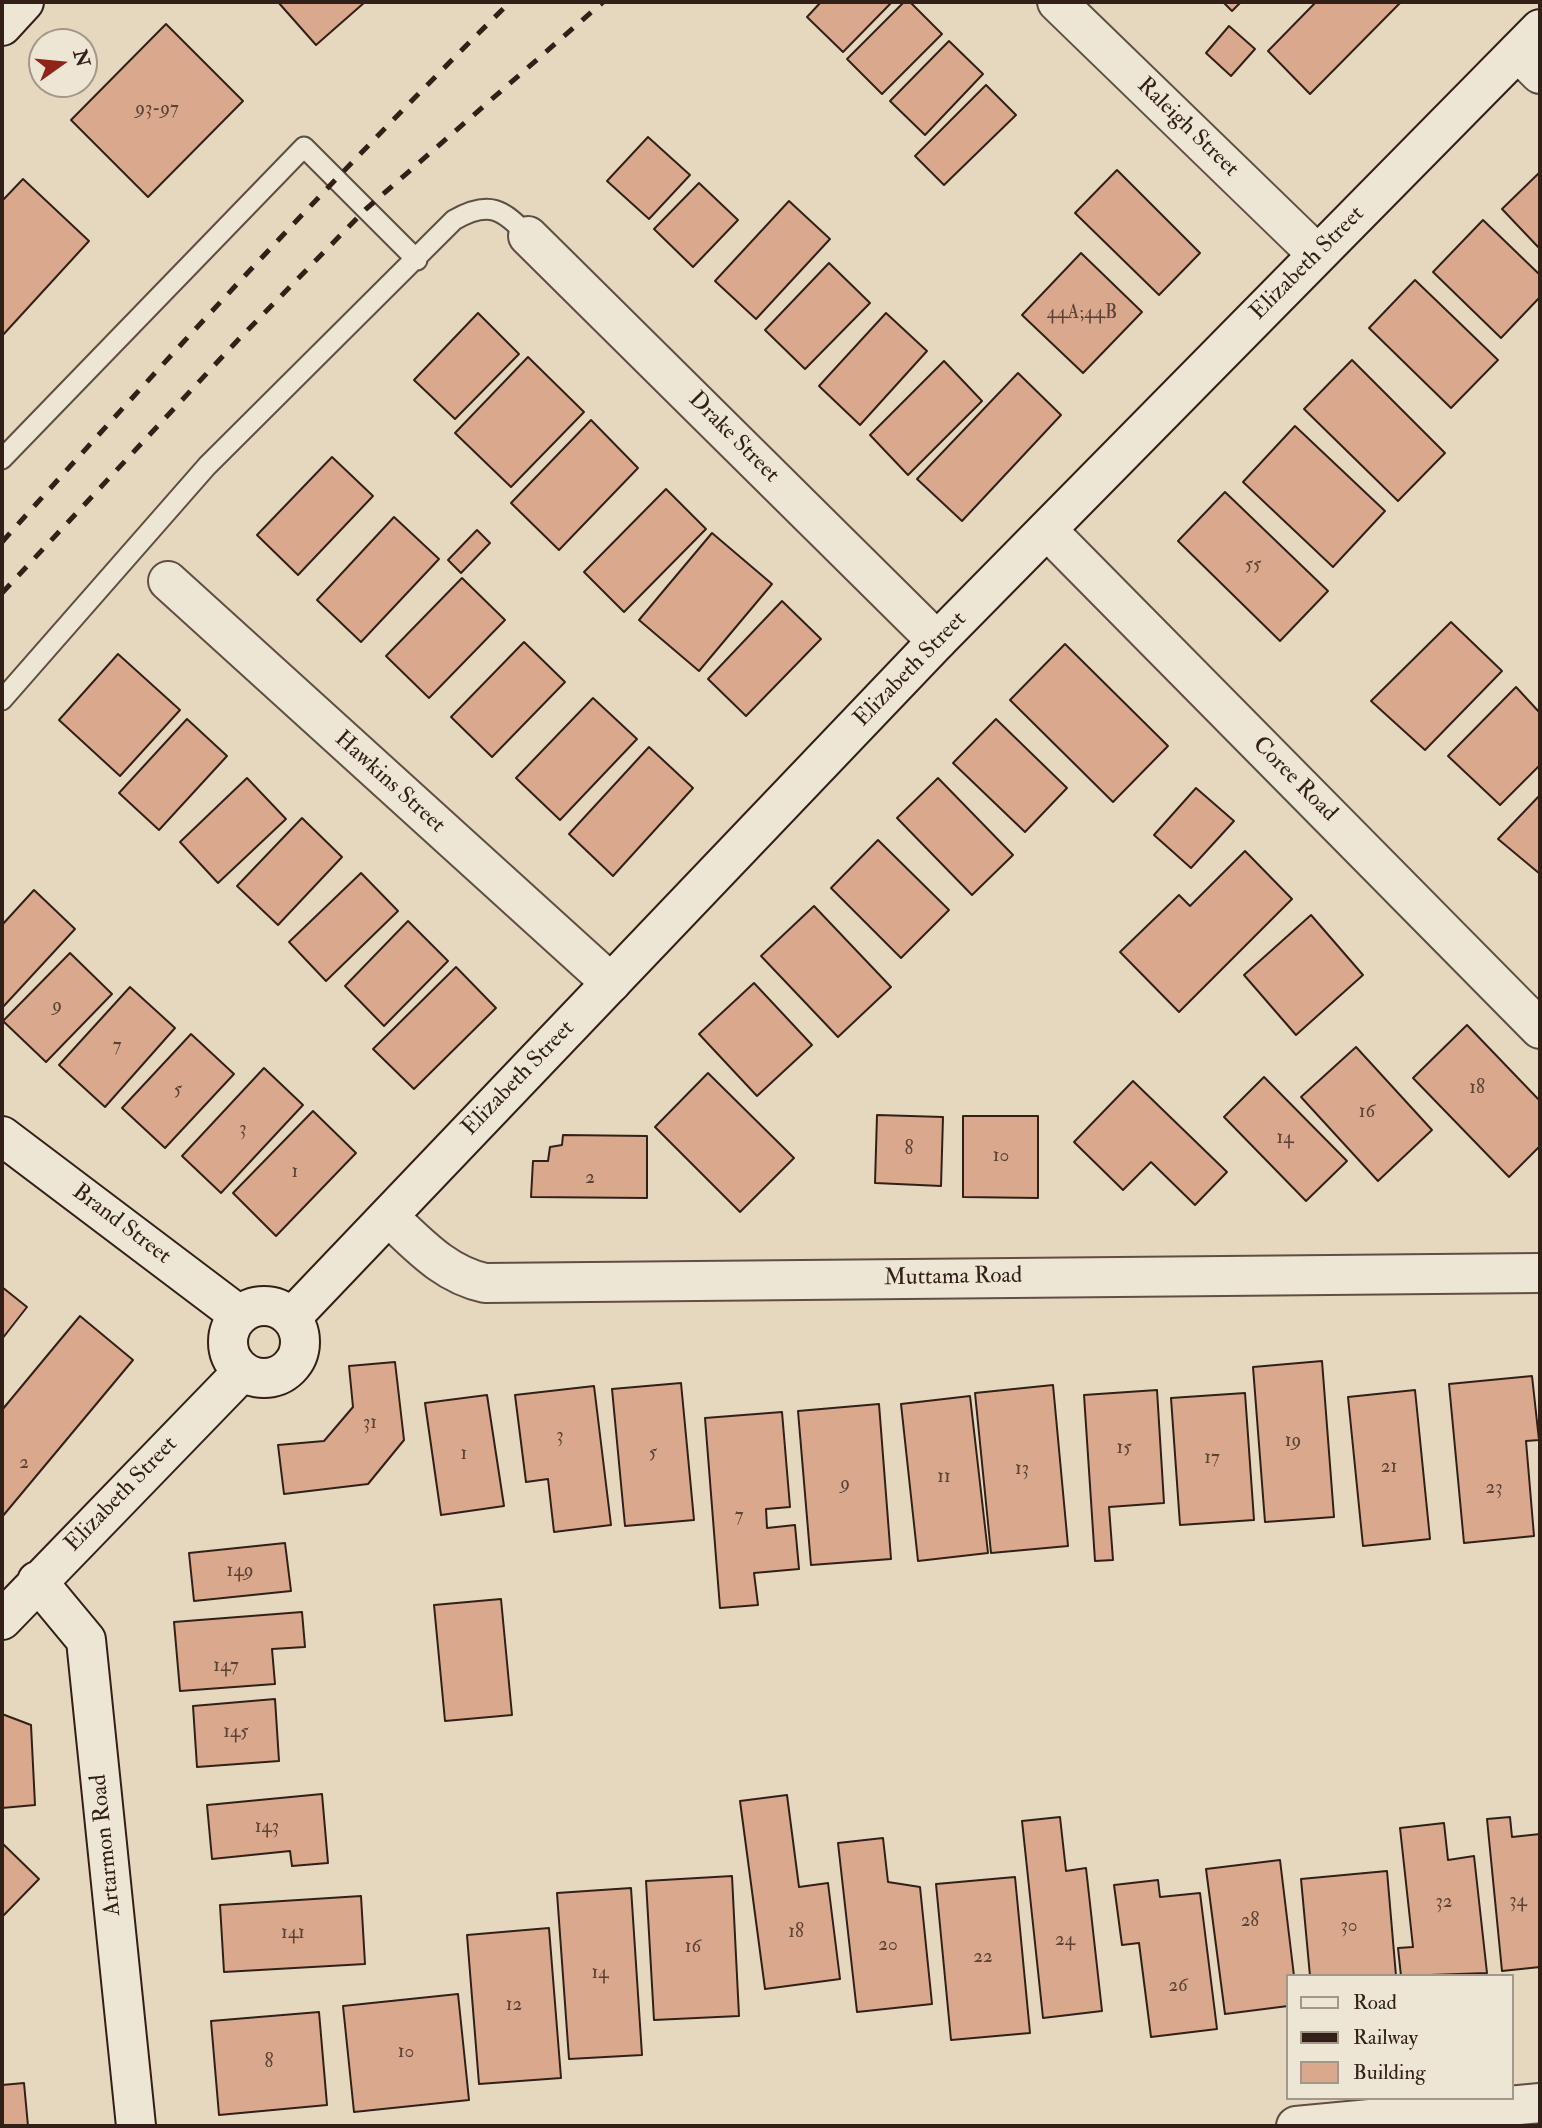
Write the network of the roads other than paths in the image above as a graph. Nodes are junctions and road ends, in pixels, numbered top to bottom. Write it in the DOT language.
graph roads {
  1 [pos="24,2"];
  2 [pos="1057,2"];
  3 [pos="2,26"];
  4 [pos="1533,52"];
  5 [pos="528,236"];
  6 [pos="1317,254"];
  7 [pos="417,260"];
  8 [pos="2,459"];
  9 [pos="1047,530"];
  10 [pos="168,581"];
  11 [pos="937,641"];
  12 [pos="2,700"];
  13 [pos="611,983"];
  14 [pos="1540,1029"];
  15 [pos="2,1136"];
  16 [pos="389,1217"];
  17 [pos="1540,1273"];
  18 [pos="239,1315"];
  19 [pos="291,1318"];
  20 [pos="243,1371"];
  21 [pos="37,1581"];
  22 [pos="2,1620"];
  23 [pos="1540,2103"];
  24 [pos="136,2126"];
  25 [pos="1296,2126"];
  1 -- 3 [label="street"];
  2 -- 6 [label="street, Raleigh Street"];
  4 -- 6 [label="street, Elizabeth Street"];
  5 -- 7 [label="lane"];
  5 -- 11 [label="street, Drake Street"];
  6 -- 9 [label="street, Elizabeth Street"];
  7 -- 8 [label="lane"];
  7 -- 12 [label="lane"];
  9 -- 11 [label="street, Elizabeth Street"];
  9 -- 14 [label="street, Coree Road"];
  10 -- 13 [label="street, Hawkins Street"];
  11 -- 13 [label="street, Elizabeth Street"];
  13 -- 16 [label="street, Elizabeth Street"];
  15 -- 18 [label="street, Brand Street"];
  16 -- 17 [label="street, Muttama Road"];
  16 -- 19 [label="street, Elizabeth Street"];
  18 -- 19 [label="street"];
  18 -- 20 [label="street"];
  19 -- 20 [label="street"];
  20 -- 21 [label="street, Elizabeth Street"];
  21 -- 22 [label="street, Elizabeth Street"];
  21 -- 24 [label="street, Artarmon Road"];
  23 -- 25 [label="street"];
}
